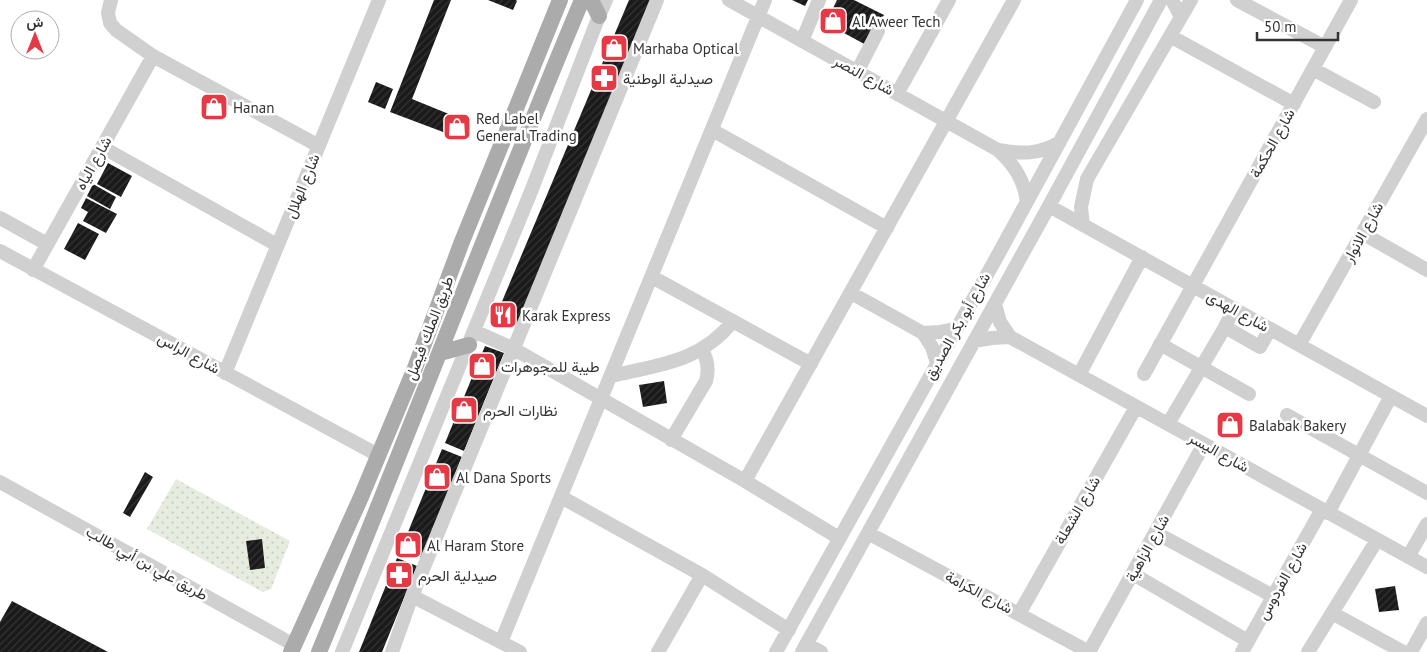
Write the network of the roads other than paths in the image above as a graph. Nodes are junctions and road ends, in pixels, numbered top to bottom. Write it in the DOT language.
graph roads {
  1 [pos="111,0"];
  2 [pos="379,0"];
  3 [pos="560,0"];
  4 [pos="582,0"];
  5 [pos="592,0"];
  6 [pos="606,0"];
  7 [pos="657,0"];
  8 [pos="730,0"];
  9 [pos="765,0"];
  10 [pos="819,0"];
  11 [pos="949,0"];
  12 [pos="1014,0"];
  13 [pos="1137,0"];
  14 [pos="1160,0"];
  15 [pos="1172,0"];
  16 [pos="1191,0"];
  17 [pos="1237,0"];
  18 [pos="1351,0"];
  19 [pos="599,16"];
  20 [pos="758,16"];
  21 [pos="1182,17"];
  22 [pos="878,31"];
  23 [pos="1170,36"];
  24 [pos="802,40"];
  25 [pos="1325,47"];
  26 [pos="153,56"];
  27 [pos="1313,69"];
  28 [pos="857,72"];
  29 [pos="897,94"];
  30 [pos="1374,102"];
  31 [pos="1294,104"];
  32 [pos="1123,118"];
  33 [pos="1427,118"];
  34 [pos="947,122"];
  35 [pos="1095,122"];
  36 [pos="712,130"];
  37 [pos="1060,142"];
  38 [pos="319,146"];
  39 [pos="102,147"];
  40 [pos="998,150"];
  41 [pos="1027,202"];
  42 [pos="1049,206"];
  43 [pos="0,218"];
  44 [pos="1083,225"];
  45 [pos="888,228"];
  46 [pos="1362,233"];
  47 [pos="48,244"];
  48 [pos="277,246"];
  49 [pos="0,251"];
  50 [pos="1142,258"];
  51 [pos="33,270"];
  52 [pos="1427,270"];
  53 [pos="652,277"];
  54 [pos="1193,286"];
  55 [pos="850,293"];
  56 [pos="995,304"];
  57 [pos="1234,308"];
  58 [pos="732,321"];
  59 [pos="1225,327"];
  60 [pos="956,328"];
  61 [pos="1270,329"];
  62 [pos="923,333"];
  63 [pos="1010,337"];
  64 [pos="472,338"];
  65 [pos="974,341"];
  66 [pos="1160,344"];
  67 [pos="1300,345"];
  68 [pos="514,349"];
  69 [pos="702,350"];
  70 [pos="440,354"];
  71 [pos="937,363"];
  72 [pos="811,364"];
  73 [pos="1201,368"];
  74 [pos="225,373"];
  75 [pos="1144,374"];
  76 [pos="1079,375"];
  77 [pos="611,376"];
  78 [pos="1249,394"];
  79 [pos="1391,396"];
  80 [pos="601,400"];
  81 [pos="1136,407"];
  82 [pos="1287,415"];
  83 [pos="1427,416"];
  84 [pos="1168,424"];
  85 [pos="671,440"];
  86 [pos="1204,444"];
  87 [pos="378,455"];
  88 [pos="1359,455"];
  89 [pos="745,481"];
  90 [pos="0,482"];
  91 [pos="1427,493"];
  92 [pos="561,496"];
  93 [pos="1325,511"];
  94 [pos="1427,524"];
  95 [pos="868,533"];
  96 [pos="1156,533"];
  97 [pos="839,538"];
  98 [pos="1377,540"];
  99 [pos="1408,557"];
  100 [pos="1427,567"];
  101 [pos="1133,574"];
  102 [pos="702,575"];
  103 [pos="412,596"];
  104 [pos="1273,596"];
  105 [pos="1332,613"];
  106 [pos="1019,614"];
  107 [pos="1427,623"];
  108 [pos="789,630"];
  109 [pos="326,634"];
  110 [pos="501,642"];
  111 [pos="1245,646"];
  112 [pos="292,648"];
  113 [pos="804,648"];
  114 [pos="319,652"];
  115 [pos="342,652"];
  116 [pos="392,652"];
  117 [pos="520,652"];
  118 [pos="658,652"];
  119 [pos="776,652"];
  120 [pos="821,652"];
  121 [pos="1089,652"];
  122 [pos="1308,652"];
  123 [pos="1403,652"];
  124 [pos="1410,652"];
  1 -- 26 [label="street"];
  2 -- 38 [label="street, شارع الهلال"];
  3 -- 87 [label="main road, طريق الملك فيصل"];
  4 -- 70 [label="main road, طريق الملك فيصل"];
  5 -- 19 [label="main road"];
  6 -- 19 [label="street"];
  7 -- 68 [label="street"];
  8 -- 20 [label="street, شارع النصر"];
  9 -- 20 [label="street"];
  10 -- 24 [label="street"];
  11 -- 29 [label="street"];
  12 -- 34 [label="street"];
  13 -- 37 [label="street, شارع أبو بكر الصديق"];
  14 -- 35 [label="street, شارع أبو بكر الصديق"];
  15 -- 21 [label="street"];
  16 -- 21 [label="street"];
  17 -- 25 [label="street"];
  18 -- 25 [label="street, شارع الحكمة"];
  19 -- 64 [label="street"];
  20 -- 24 [label="street, شارع النصر"];
  20 -- 36 [label="street"];
  21 -- 23 [label="street"];
  22 -- 28 [label="street"];
  23 -- 31 [label="street"];
  23 -- 32 [label="street"];
  24 -- 28 [label="street, شارع النصر"];
  25 -- 27 [label="street, شارع الحكمة"];
  26 -- 38 [label="street"];
  26 -- 39 [label="street, شارع الياه"];
  27 -- 30 [label="street"];
  27 -- 31 [label="street, شارع الحكمة"];
  28 -- 29 [label="street, شارع النصر"];
  29 -- 34 [label="street, شارع النصر"];
  31 -- 54 [label="street, شارع الحكمة"];
  32 -- 35 [label="street"];
  32 -- 44 [label="street"];
  33 -- 46 [label="street, شارع الانوار"];
  34 -- 40 [label="street, شارع النصر"];
  34 -- 45 [label="street"];
  35 -- 42 [label="street, شارع أبو بكر الصديق"];
  36 -- 45 [label="street"];
  36 -- 53 [label="street"];
  37 -- 40 [label="street, شارع النصر"];
  37 -- 41 [label="street, شارع أبو بكر الصديق"];
  38 -- 48 [label="street, شارع الهلال"];
  39 -- 47 [label="street, شارع الياه"];
  39 -- 48 [label="street"];
  40 -- 41 [label="street, شارع النصر"];
  41 -- 60 [label="street, شارع أبو بكر الصديق"];
  42 -- 44 [label="street, شارع الهدى"];
  42 -- 56 [label="street, شارع أبو بكر الصديق"];
  43 -- 47 [label="street"];
  44 -- 50 [label="street, شارع الهدى"];
  45 -- 55 [label="street"];
  46 -- 52 [label="street"];
  46 -- 67 [label="street, شارع الانوار"];
  47 -- 51 [label="street, شارع الياه"];
  48 -- 74 [label="street, شارع الهلال"];
  49 -- 51 [label="street, شارع الراس"];
  50 -- 54 [label="street, شارع الهدى"];
  50 -- 76 [label="street"];
  51 -- 74 [label="street, شارع الراس"];
  53 -- 58 [label="street"];
  53 -- 77 [label="street"];
  54 -- 57 [label="street, شارع الهدى"];
  54 -- 66 [label="street, شارع الحكمة"];
  55 -- 62 [label="street"];
  55 -- 72 [label="street"];
  56 -- 63 [label="street"];
  56 -- 65 [label="street, شارع أبو بكر الصديق"];
  57 -- 59 [label="street"];
  57 -- 61 [label="street, شارع الهدى"];
  58 -- 69 [label="street"];
  58 -- 72 [label="street"];
  59 -- 61 [label="street"];
  59 -- 73 [label="street"];
  60 -- 62 [label="street"];
  60 -- 71 [label="street, شارع أبو بكر الصديق"];
  61 -- 67 [label="street, شارع الهدى"];
  62 -- 71 [label="street"];
  63 -- 65 [label="street"];
  63 -- 76 [label="street, شارع اليسر"];
  64 -- 68 [label="street"];
  64 -- 70 [label="main road"];
  64 -- 115 [label="street"];
  65 -- 95 [label="street, شارع أبو بكر الصديق"];
  66 -- 73 [label="street"];
  66 -- 75 [label="street, شارع الحكمة"];
  67 -- 79 [label="street, شارع الهدى"];
  68 -- 80 [label="street"];
  68 -- 103 [label="street"];
  69 -- 77 [label="street"];
  69 -- 85 [label="street"];
  70 -- 109 [label="main road, طريق الملك فيصل"];
  71 -- 97 [label="street, شارع أبو بكر الصديق"];
  72 -- 89 [label="street"];
  73 -- 78 [label="street"];
  73 -- 84 [label="street"];
  74 -- 87 [label="street, شارع الراس"];
  76 -- 81 [label="street, شارع اليسر"];
  77 -- 80 [label="street"];
  79 -- 83 [label="street, شارع الهدى"];
  79 -- 88 [label="street, شارع الفردوس"];
  80 -- 85 [label="street"];
  80 -- 92 [label="street"];
  81 -- 84 [label="street, شارع اليسر"];
  81 -- 106 [label="street, شارع الشعلة"];
  82 -- 88 [label="street"];
  84 -- 86 [label="street, شارع اليسر"];
  85 -- 89 [label="street"];
  86 -- 93 [label="street, شارع اليسر"];
  86 -- 96 [label="street, شارع الزاهية"];
  87 -- 109 [label="main road"];
  87 -- 112 [label="main road, طريق الملك فيصل"];
  88 -- 91 [label="street"];
  88 -- 93 [label="street, شارع الفردوس"];
  89 -- 97 [label="street"];
  90 -- 112 [label="street, طريق علي بن أبي طالب"];
  92 -- 102 [label="street"];
  92 -- 110 [label="street"];
  93 -- 98 [label="street, شارع اليسر"];
  93 -- 104 [label="street, شارع الفردوس"];
  94 -- 99 [label="street"];
  95 -- 106 [label="street, شارع الكرامة"];
  95 -- 113 [label="street, شارع أبو بكر الصديق"];
  96 -- 101 [label="street, شارع الزاهية"];
  96 -- 104 [label="street"];
  97 -- 108 [label="street, شارع أبو بكر الصديق"];
  98 -- 99 [label="street, شارع اليسر"];
  98 -- 105 [label="street"];
  99 -- 100 [label="street, شارع اليسر"];
  101 -- 111 [label="street"];
  101 -- 121 [label="street, شارع الزاهية"];
  102 -- 108 [label="street"];
  102 -- 118 [label="street"];
  103 -- 110 [label="street"];
  103 -- 116 [label="street"];
  104 -- 111 [label="street, شارع الفردوس"];
  105 -- 122 [label="street"];
  105 -- 123 [label="street"];
  106 -- 121 [label="street, شارع الكرامة"];
  107 -- 124 [label="street"];
  108 -- 119 [label="street, شارع أبو بكر الصديق"];
  109 -- 114 [label="main road, طريق الملك فيصل"];
  110 -- 117 [label="street"];
  113 -- 120 [label="street"];
}
